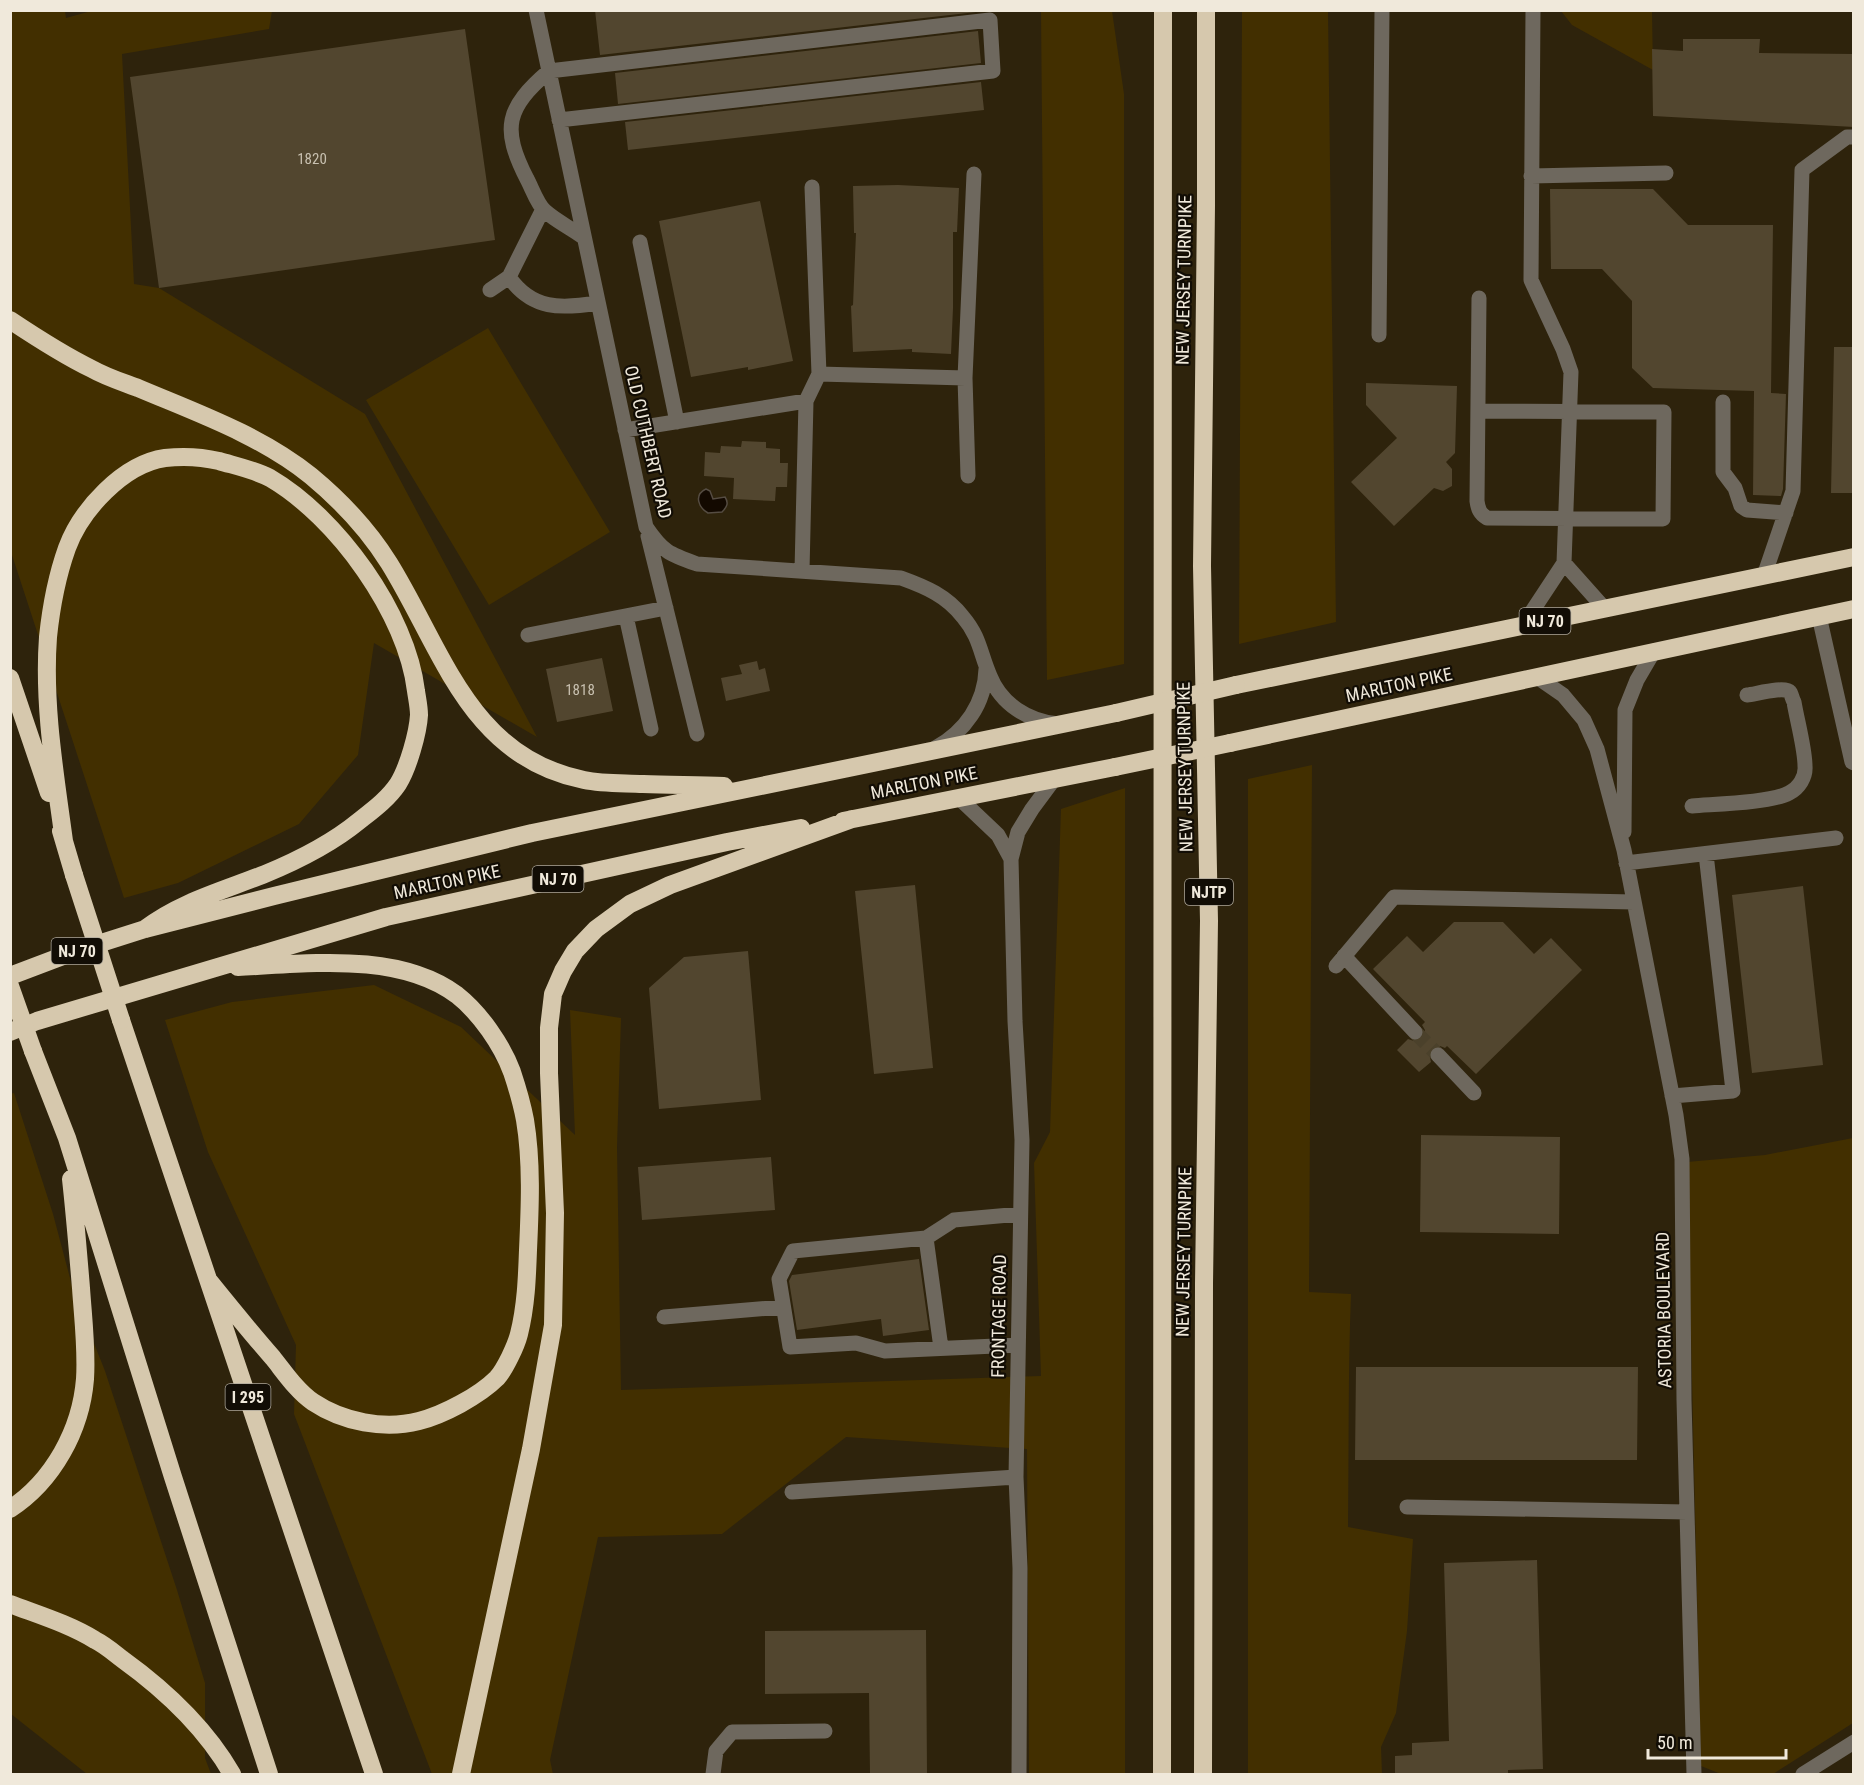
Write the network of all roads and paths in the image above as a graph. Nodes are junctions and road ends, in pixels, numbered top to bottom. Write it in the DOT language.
graph roads {
  1 [pos="536,10"];
  2 [pos="1163,10"];
  3 [pos="1206,10"];
  4 [pos="1382,10"];
  5 [pos="1533,10"];
  6 [pos="549,71"];
  7 [pos="559,120"];
  8 [pos="1854,137"];
  9 [pos="1666,173"];
  10 [pos="974,174"];
  11 [pos="1531,176"];
  12 [pos="812,187"];
  13 [pos="543,209"];
  14 [pos="583,237"];
  15 [pos="640,242"];
  16 [pos="509,277"];
  17 [pos="490,290"];
  18 [pos="1479,298"];
  19 [pos="597,303"];
  20 [pos="10,320"];
  21 [pos="1379,335"];
  22 [pos="819,374"];
  23 [pos="965,378"];
  24 [pos="806,401"];
  25 [pos="1723,402"];
  26 [pos="1478,411"];
  27 [pos="1569,411"];
  28 [pos="676,422"];
  29 [pos="625,430"];
  30 [pos="968,476"];
  31 [pos="1786,513"];
  32 [pos="1566,519"];
  33 [pos="646,527"];
  34 [pos="1854,557"];
  35 [pos="1564,562"];
  36 [pos="801,571"];
  37 [pos="1764,576"];
  38 [pos="666,608"];
  39 [pos="1605,609"];
  40 [pos="1854,609"];
  41 [pos="626,616"];
  42 [pos="1819,616"];
  43 [pos="1523,626"];
  44 [pos="528,635"];
  45 [pos="1654,651"];
  46 [pos="987,666"];
  47 [pos="1537,677"];
  48 [pos="10,678"];
  49 [pos="1747,695"];
  50 [pos="1063,724"];
  51 [pos="651,729"];
  52 [pos="697,735"];
  53 [pos="921,753"];
  54 [pos="1854,763"];
  55 [pos="1055,778"];
  56 [pos="756,787"];
  57 [pos="959,798"];
  58 [pos="1692,806"];
  59 [pos="852,819"];
  60 [pos="1836,838"];
  61 [pos="64,841"];
  62 [pos="1706,854"];
  63 [pos="1625,856"];
  64 [pos="1011,859"];
  65 [pos="1634,902"];
  66 [pos="145,929"];
  67 [pos="210,968"];
  68 [pos="10,976"];
  69 [pos="10,986"];
  70 [pos="10,1032"];
  71 [pos="1415,1032"];
  72 [pos="1438,1055"];
  73 [pos="1474,1093"];
  74 [pos="1672,1095"];
  75 [pos="67,1138"];
  76 [pos="1020,1214"];
  77 [pos="926,1238"];
  78 [pos="209,1281"];
  79 [pos="783,1307"];
  80 [pos="664,1317"];
  81 [pos="1018,1345"];
  82 [pos="941,1348"];
  83 [pos="1016,1477"];
  84 [pos="792,1492"];
  85 [pos="1407,1507"];
  86 [pos="10,1509"];
  87 [pos="1687,1512"];
  88 [pos="10,1604"];
  89 [pos="825,1731"];
  90 [pos="1854,1743"];
  91 [pos="232,1774"];
  92 [pos="269,1774"];
  93 [pos="374,1774"];
  94 [pos="461,1774"];
  95 [pos="713,1774"];
  96 [pos="1019,1774"];
  97 [pos="1162,1774"];
  98 [pos="1203,1774"];
  99 [pos="1694,1774"];
  100 [pos="1803,1774"];
  1 -- 6 [label="street, OLD CUTHBERT ROAD"];
  2 -- 97 [label="highway, NEW JERSEY TURNPIKE / NJTP"];
  3 -- 98 [label="highway, NEW JERSEY TURNPIKE / NJTP"];
  4 -- 21 [label="street"];
  5 -- 11 [label="street"];
  6 -- 7 [label="street, OLD CUTHBERT ROAD"];
  6 -- 7 [label="street"];
  6 -- 13 [label="street"];
  7 -- 14 [label="street, OLD CUTHBERT ROAD"];
  8 -- 31 [label="street"];
  9 -- 11 [label="street"];
  10 -- 23 [label="street"];
  11 -- 27 [label="street"];
  12 -- 22 [label="street"];
  13 -- 14 [label="street"];
  13 -- 16 [label="street"];
  14 -- 19 [label="street, OLD CUTHBERT ROAD"];
  15 -- 28 [label="street"];
  16 -- 17 [label="street"];
  16 -- 19 [label="street"];
  18 -- 26 [label="street"];
  19 -- 29 [label="street, OLD CUTHBERT ROAD"];
  20 -- 56 [label="highway"];
  22 -- 23 [label="street"];
  22 -- 24 [label="street"];
  23 -- 30 [label="street"];
  24 -- 28 [label="street"];
  24 -- 36 [label="street"];
  25 -- 31 [label="street"];
  26 -- 27 [label="street"];
  26 -- 32 [label="street"];
  27 -- 32 [label="street"];
  27 -- 32 [label="street"];
  28 -- 29 [label="street"];
  29 -- 33 [label="street, OLD CUTHBERT ROAD"];
  31 -- 37 [label="street"];
  32 -- 35 [label="street"];
  33 -- 36 [label="street, OLD CUTHBERT ROAD"];
  33 -- 38 [label="street"];
  34 -- 37 [label="highway, MARLTON PIKE / NJ 70"];
  35 -- 39 [label="street"];
  35 -- 43 [label="street"];
  36 -- 46 [label="street, OLD CUTHBERT ROAD"];
  37 -- 39 [label="highway, MARLTON PIKE / NJ 70"];
  38 -- 41 [label="street"];
  38 -- 52 [label="street"];
  39 -- 43 [label="highway, MARLTON PIKE / NJ 70"];
  40 -- 42 [label="highway, MARLTON PIKE / NJ 70"];
  41 -- 44 [label="street"];
  41 -- 51 [label="street"];
  42 -- 45 [label="highway, MARLTON PIKE / NJ 70"];
  42 -- 54 [label="street"];
  43 -- 50 [label="highway, MARLTON PIKE / NJ 70, bridge"];
  45 -- 47 [label="highway, MARLTON PIKE / NJ 70"];
  45 -- 63 [label="street, ASTORIA BOULEVARD"];
  46 -- 50 [label="street, OLD CUTHBERT ROAD"];
  46 -- 53 [label="street, OLD CUTHBERT ROAD"];
  47 -- 55 [label="highway, MARLTON PIKE / NJ 70, bridge"];
  47 -- 63 [label="street, ASTORIA BOULEVARD"];
  48 -- 61 [label="highway, I 295"];
  49 -- 58 [label="street"];
  50 -- 53 [label="highway, MARLTON PIKE / NJ 70"];
  53 -- 56 [label="highway, MARLTON PIKE / NJ 70"];
  55 -- 57 [label="highway, MARLTON PIKE / NJ 70"];
  55 -- 64 [label="street, FRONTAGE ROAD"];
  56 -- 66 [label="highway, MARLTON PIKE / NJ 70"];
  57 -- 59 [label="highway, MARLTON PIKE / NJ 70"];
  57 -- 64 [label="street, FRONTAGE ROAD"];
  59 -- 67 [label="highway, MARLTON PIKE / NJ 70"];
  59 -- 94 [label="highway"];
  60 -- 62 [label="street"];
  61 -- 66 [label="highway"];
  61 -- 78 [label="highway, I 295, bridge"];
  62 -- 63 [label="street"];
  62 -- 74 [label="street"];
  63 -- 65 [label="street, ASTORIA BOULEVARD"];
  64 -- 76 [label="street, FRONTAGE ROAD"];
  65 -- 71 [label="street"];
  65 -- 74 [label="street, ASTORIA BOULEVARD"];
  66 -- 68 [label="highway, MARLTON PIKE / NJ 70"];
  67 -- 70 [label="highway, MARLTON PIKE / NJ 70"];
  67 -- 78 [label="highway"];
  69 -- 75 [label="highway, bridge"];
  72 -- 73 [label="street"];
  74 -- 87 [label="street, ASTORIA BOULEVARD"];
  75 -- 86 [label="highway"];
  75 -- 92 [label="highway"];
  76 -- 77 [label="street"];
  76 -- 81 [label="street, FRONTAGE ROAD"];
  77 -- 79 [label="street"];
  77 -- 82 [label="street"];
  78 -- 93 [label="highway, I 295"];
  79 -- 80 [label="street"];
  79 -- 82 [label="street"];
  81 -- 82 [label="street"];
  81 -- 83 [label="street, FRONTAGE ROAD"];
  83 -- 84 [label="street"];
  83 -- 96 [label="street, FRONTAGE ROAD"];
  85 -- 87 [label="street"];
  87 -- 99 [label="street, ASTORIA BOULEVARD"];
  88 -- 91 [label="highway"];
  89 -- 95 [label="street"];
  90 -- 100 [label="street"];
}
